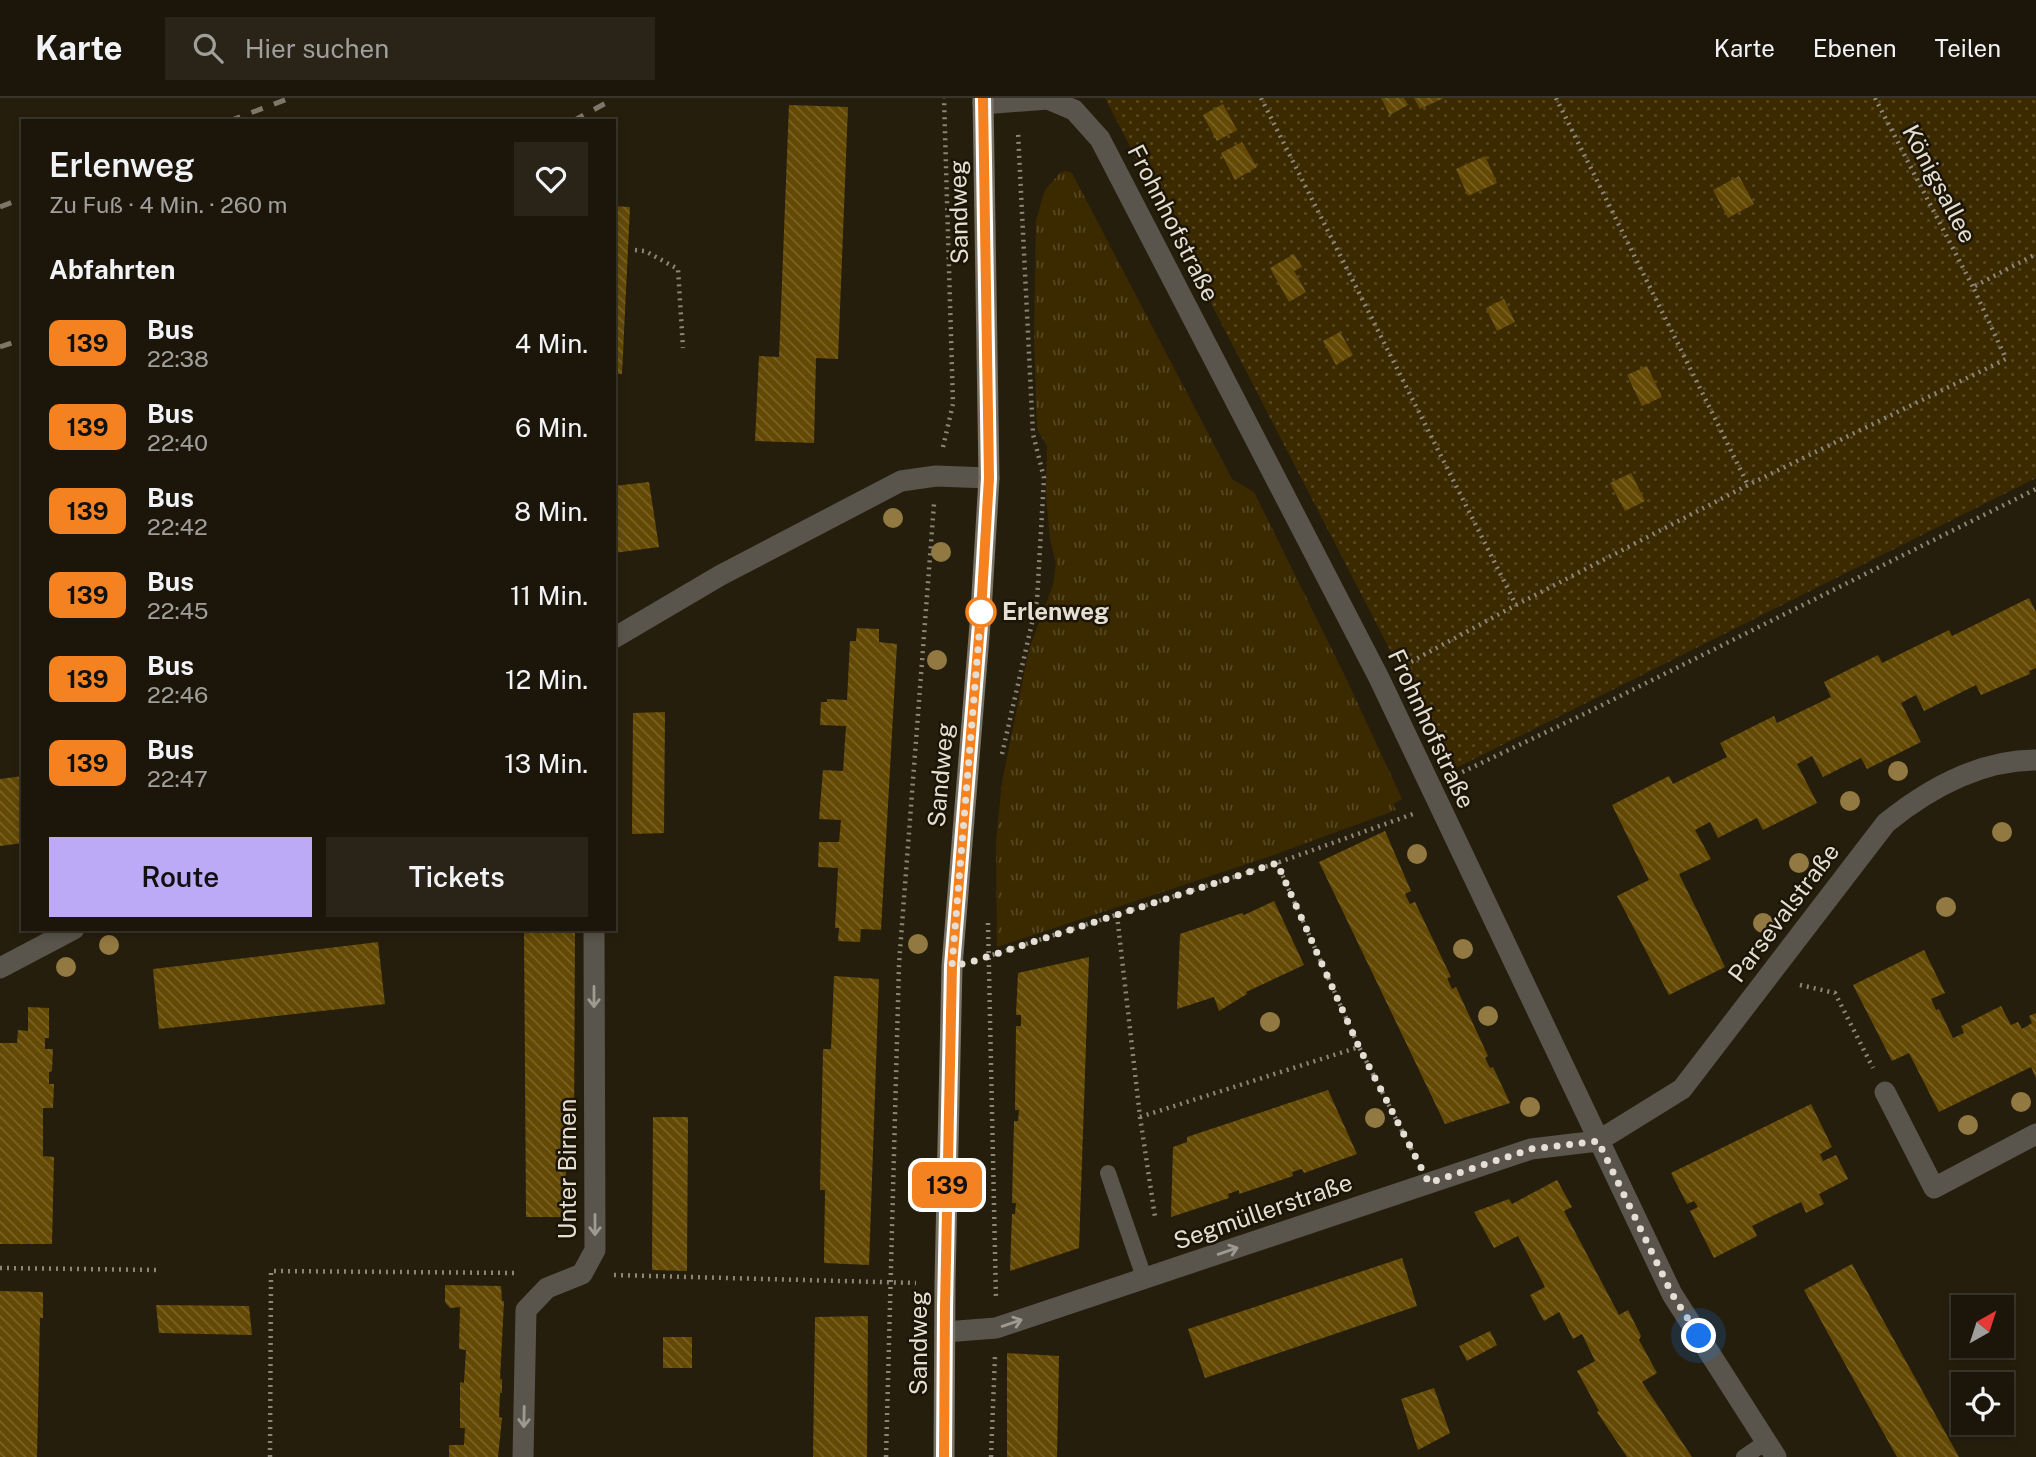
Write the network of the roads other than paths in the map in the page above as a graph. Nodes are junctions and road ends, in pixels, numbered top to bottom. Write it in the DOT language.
graph roads {
  1 [pos="983,101"];
  2 [pos="989,478"];
  3 [pos="616,637"];
  4 [pos="2036,760"];
  5 [pos="70,931"];
  6 [pos="594,931"];
  7 [pos="0,968"];
  8 [pos="1885,1093"];
  9 [pos="2036,1134"];
  10 [pos="1598,1141"];
  11 [pos="1108,1173"];
  12 [pos="1145,1280"];
  13 [pos="944,1332"];
  14 [pos="1771,1449"];
  15 [pos="523,1457"];
  16 [pos="944,1457"];
  17 [pos="1744,1457"];
  1 -- 2 [label="street, Sandweg"];
  1 -- 10 [label="street, Frohnhofstraße"];
  2 -- 3 [label="street"];
  2 -- 13 [label="street, Sandweg"];
  4 -- 10 [label="street, Parsevalstraße"];
  5 -- 7 [label="street"];
  6 -- 15 [label="street, Unter Birnen, one-way"];
  8 -- 9 [label="street"];
  12 -- 10 [label="street, Segmüllerstraße, one-way"];
  10 -- 14 [label="street, Frohnhofstraße"];
  11 -- 12 [label="lane"];
  13 -- 12 [label="street, Segmüllerstraße, one-way"];
  13 -- 16 [label="street, Sandweg"];
  14 -- 17 [label="lane"];
}
